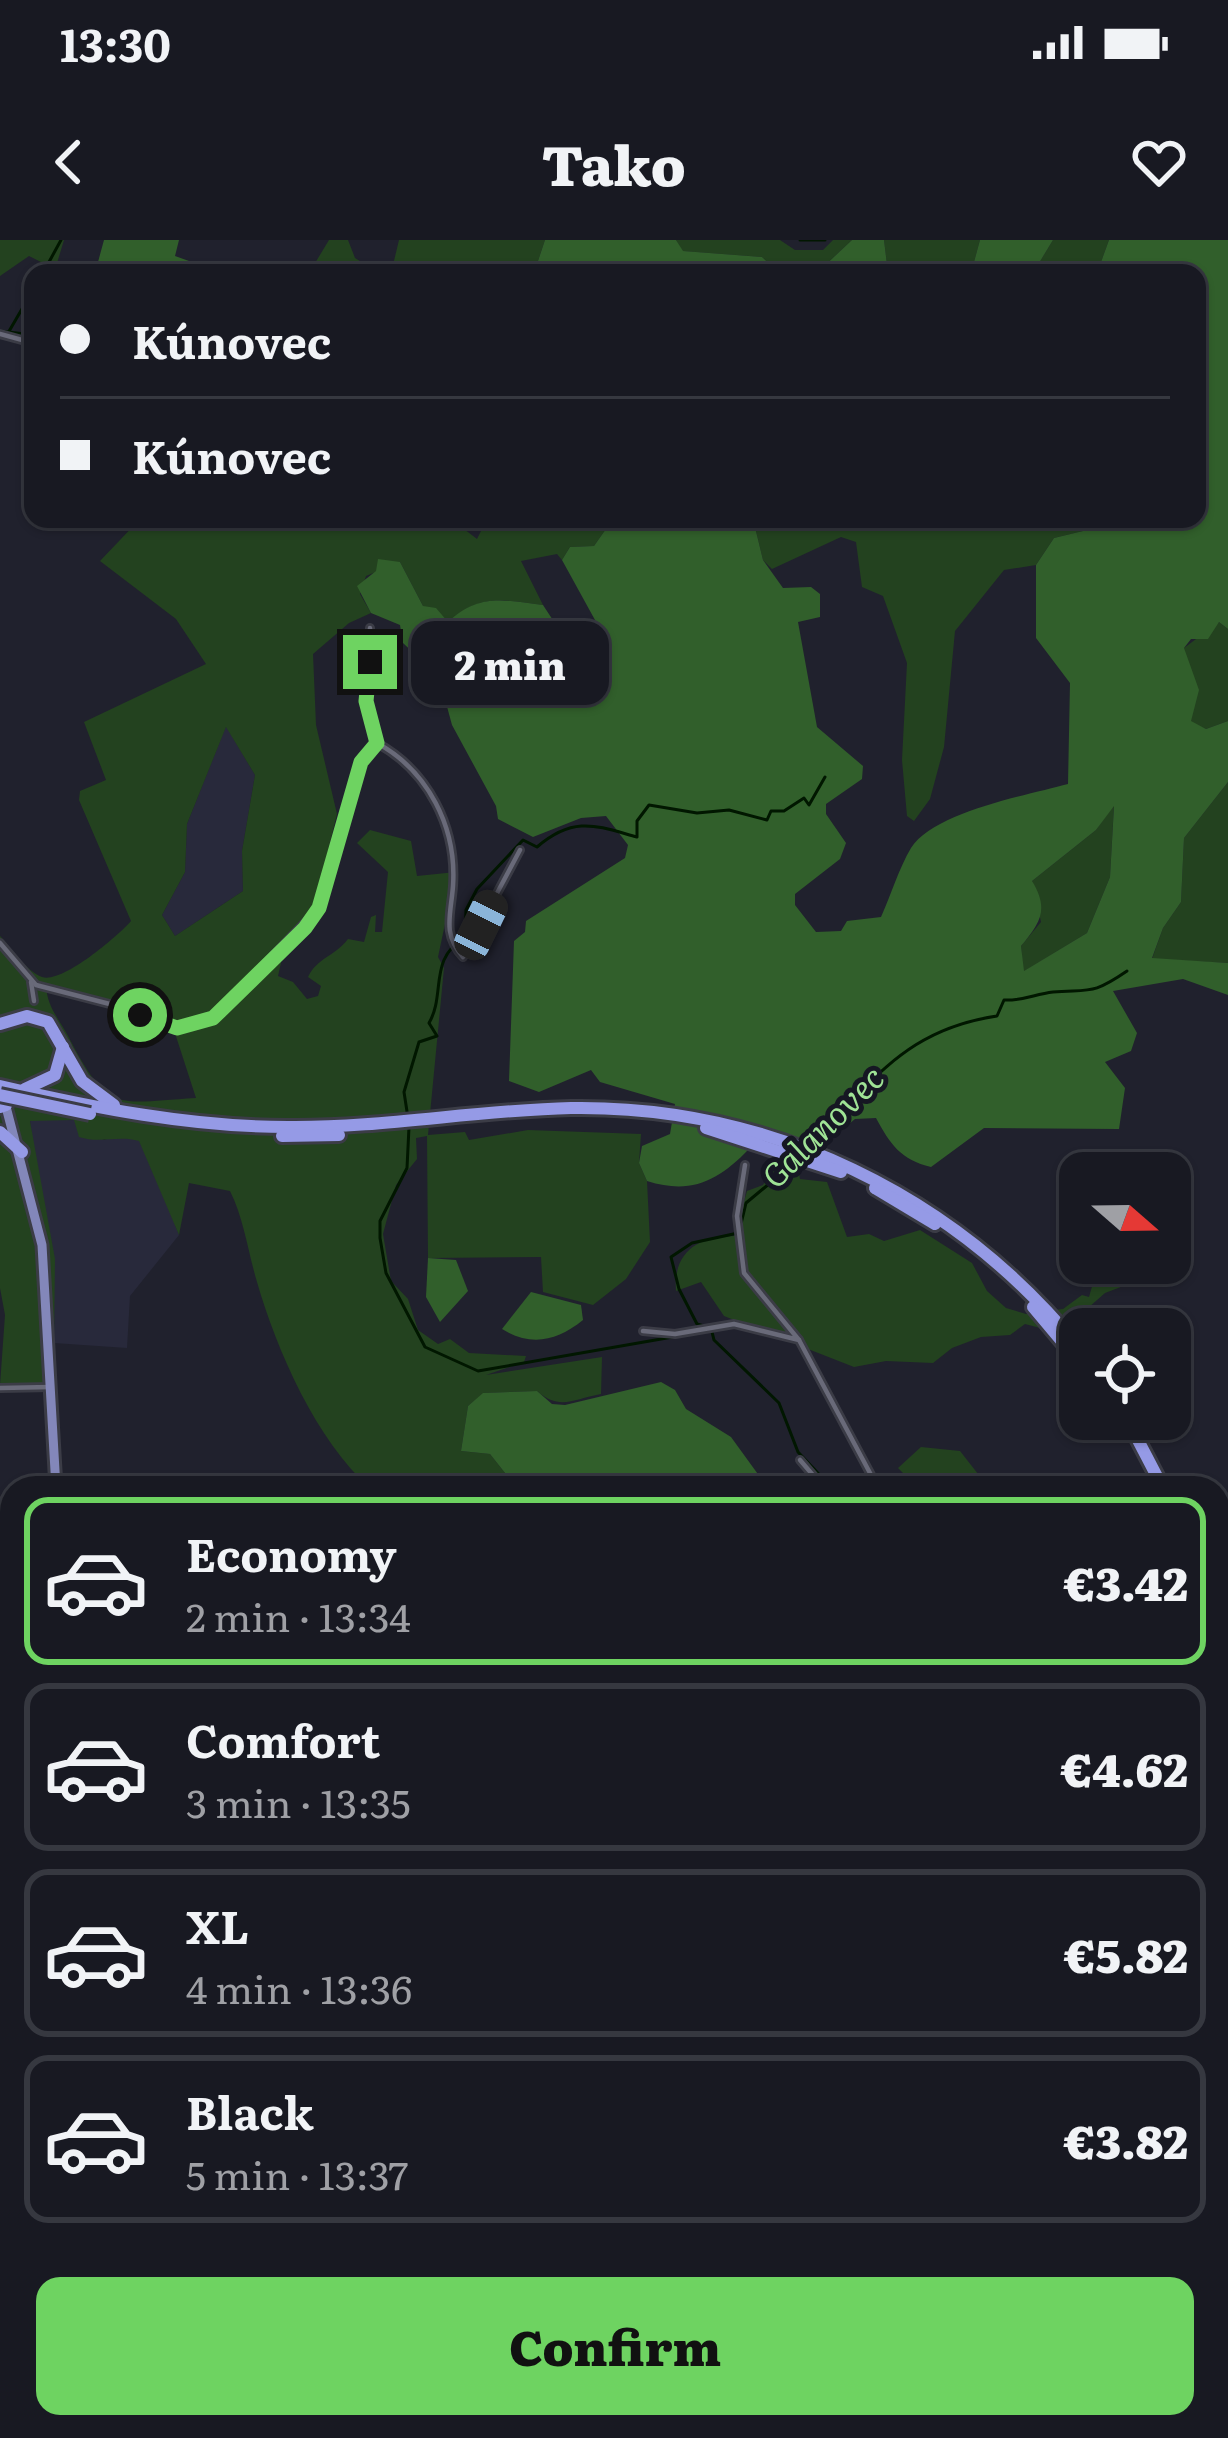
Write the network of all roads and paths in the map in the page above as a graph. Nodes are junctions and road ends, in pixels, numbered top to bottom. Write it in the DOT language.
graph roads {
  1 [pos="370,628"];
  2 [pos="377,743"];
  3 [pos="520,850"];
  4 [pos="0,943"];
  5 [pos="31,982"];
  6 [pos="34,1000"];
  7 [pos="1,1025"];
  8 [pos="62,1040"];
  9 [pos="18,1090"];
  10 [pos="1,1097"];
  11 [pos="91,1110"];
  12 [pos="124,1112"];
  13 [pos="318,1131"];
  14 [pos="0,1132"];
  15 [pos="22,1152"];
  16 [pos="746,1165"];
  17 [pos="644,1330"];
  18 [pos="1059,1331"];
  19 [pos="799,1340"];
  20 [pos="51,1387"];
  21 [pos="0,1388"];
  22 [pos="1129,1440"];
  23 [pos="1138,1440"];
  24 [pos="800,1460"];
  25 [pos="55,1476"];
  26 [pos="819,1476"];
  27 [pos="872,1476"];
  28 [pos="1148,1476"];
  29 [pos="1157,1476"];
  1 -- 2 [label="street"];
  2 -- 3 [label="street"];
  2 -- 5 [label="street"];
  4 -- 5 [label="street"];
  5 -- 6 [label="street"];
  7 -- 8 [label="highway"];
  8 -- 9 [label="highway"];
  8 -- 12 [label="highway"];
  9 -- 10 [label="highway, bridge"];
  9 -- 11 [label="highway, bridge"];
  10 -- 11 [label="highway, bridge"];
  10 -- 15 [label="main road"];
  11 -- 12 [label="highway"];
  11 -- 13 [label="highway"];
  12 -- 13 [label="highway"];
  13 -- 18 [label="highway"];
  14 -- 15 [label="highway"];
  15 -- 20 [label="main road"];
  16 -- 19 [label="street"];
  17 -- 19 [label="street"];
  19 -- 27 [label="street"];
  20 -- 21 [label="street"];
  20 -- 25 [label="main road"];
  22 -- 28 [label="highway"];
  23 -- 29 [label="highway"];
  24 -- 26 [label="street"];
}
